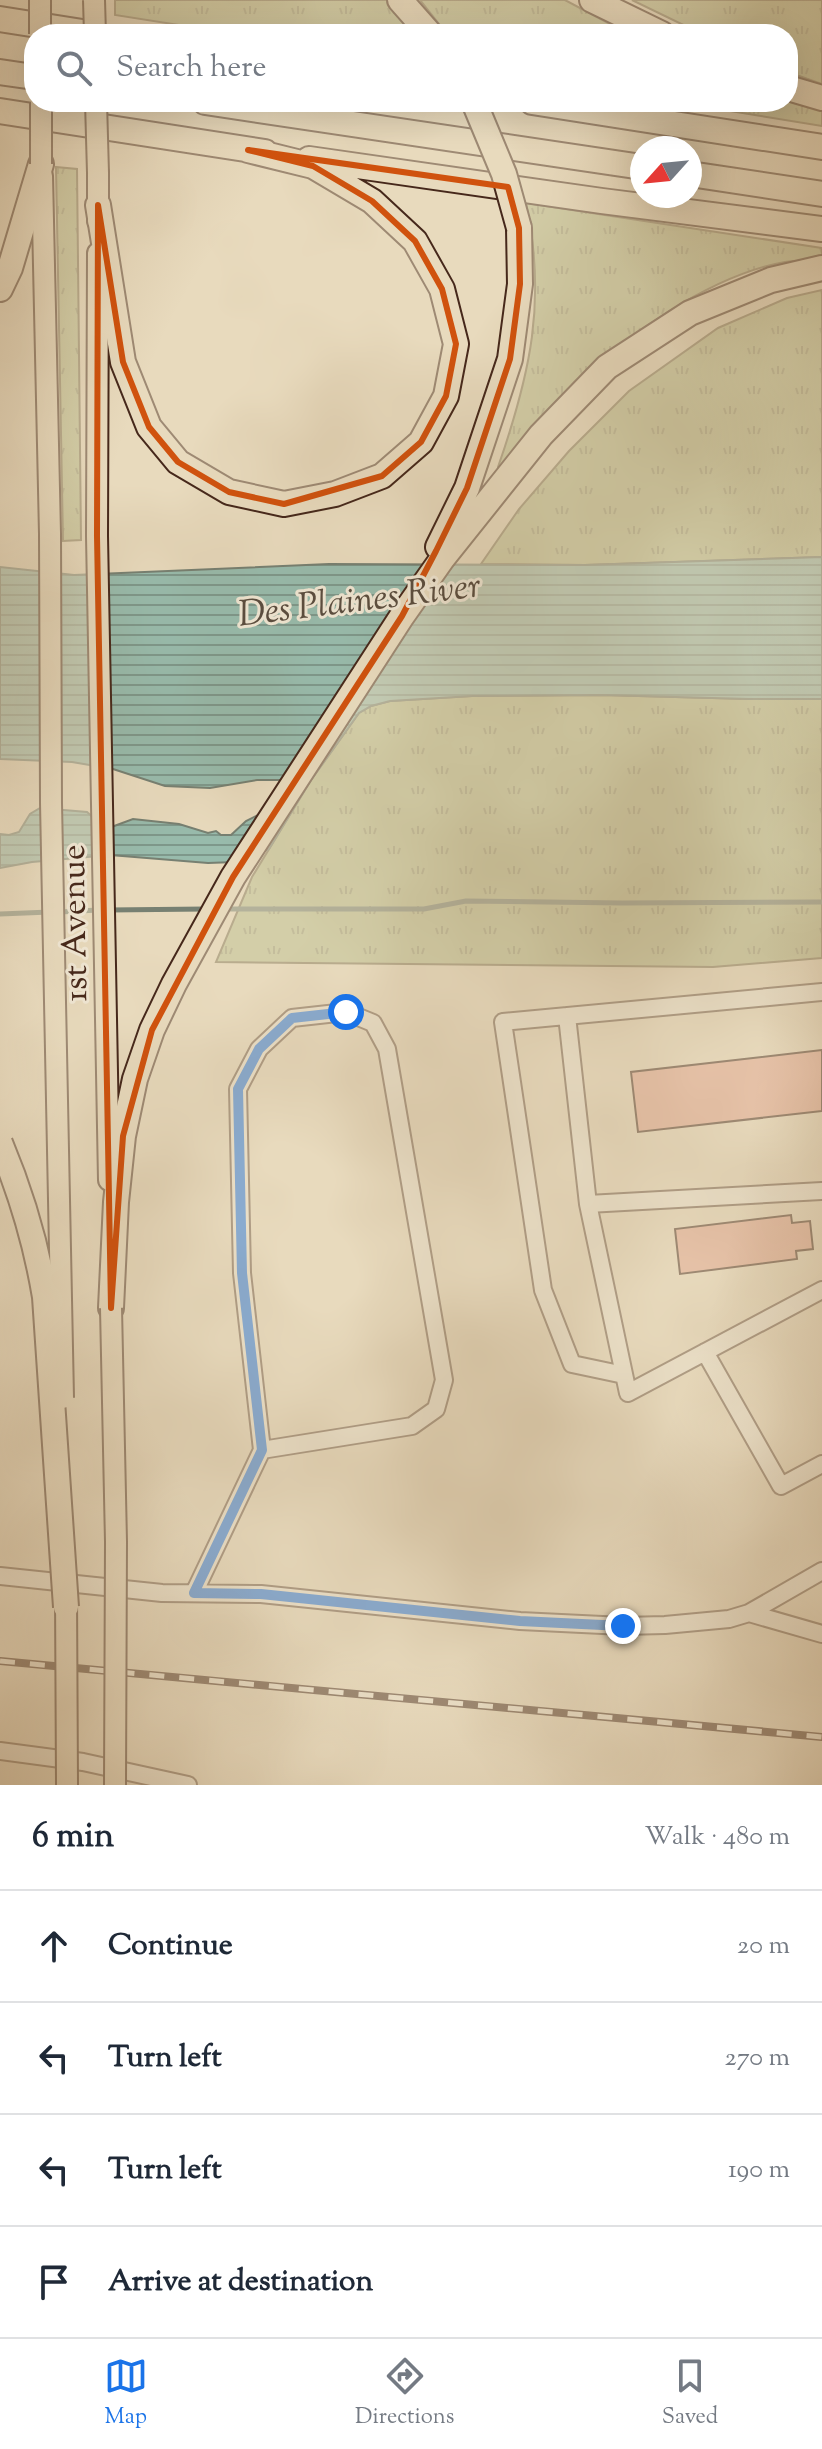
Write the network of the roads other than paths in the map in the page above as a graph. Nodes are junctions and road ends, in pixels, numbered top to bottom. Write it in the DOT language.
graph roads {
  1 [pos="40,0"];
  2 [pos="94,0"];
  3 [pos="400,0"];
  4 [pos="592,0"];
  5 [pos="0,19"];
  6 [pos="32,24"];
  7 [pos="40,24"];
  8 [pos="95,24"];
  9 [pos="421,24"];
  10 [pos="641,24"];
  11 [pos="0,72"];
  12 [pos="24,76"];
  13 [pos="798,91"];
  14 [pos="822,98"];
  15 [pos="0,111"];
  16 [pos="41,112"];
  17 [pos="96,112"];
  18 [pos="272,112"];
  19 [pos="478,112"];
  20 [pos="596,112"];
  21 [pos="822,147"];
  22 [pos="248,150"];
  23 [pos="41,164"];
  24 [pos="630,165"];
  25 [pos="702,176"];
  26 [pos="822,194"];
  27 [pos="98,205"];
  28 [pos="822,229"];
  29 [pos="822,268"];
  30 [pos="0,289"];
  31 [pos="476,496"];
  32 [pos="822,992"];
  33 [pos="567,1016"];
  34 [pos="0,1143"];
  35 [pos="822,1191"];
  36 [pos="588,1204"];
  37 [pos="822,1290"];
  38 [pos="111,1308"];
  39 [pos="705,1352"];
  40 [pos="624,1375"];
  41 [pos="262,1450"];
  42 [pos="822,1464"];
  43 [pos="822,1571"];
  44 [pos="0,1576"];
  45 [pos="194,1593"];
  46 [pos="66,1607"];
  47 [pos="749,1613"];
  48 [pos="822,1634"];
  49 [pos="67,1659"];
  50 [pos="115,1679"];
  51 [pos="0,1751"];
  52 [pos="54,1785"];
  53 [pos="67,1785"];
  54 [pos="115,1785"];
  55 [pos="124,1785"];
  56 [pos="188,1785"];
  1 -- 7 [label="main road, bridge"];
  2 -- 8 [label="main road, bridge"];
  3 -- 9 [label="highway"];
  4 -- 10 [label="highway"];
  5 -- 6 [label="highway"];
  11 -- 12 [label="highway"];
  13 -- 14 [label="highway"];
  15 -- 22 [label="highway"];
  16 -- 23 [label="main road, 1st Avenue, bridge"];
  17 -- 27 [label="main road, 1st Avenue, bridge"];
  18 -- 24 [label="highway"];
  19 -- 31 [label="highway, bridge"];
  20 -- 21 [label="highway"];
  22 -- 27 [label="highway"];
  22 -- 28 [label="highway"];
  23 -- 30 [label="highway"];
  23 -- 46 [label="main road, 1st Avenue, bridge"];
  25 -- 26 [label="highway"];
  27 -- 38 [label="main road, 1st Avenue"];
  29 -- 31 [label="highway"];
  31 -- 38 [label="highway"];
  32 -- 33 [label="lane"];
  33 -- 36 [label="lane"];
  33 -- 40 [label="lane"];
  34 -- 46 [label="highway, bridge"];
  35 -- 36 [label="lane"];
  36 -- 40 [label="lane"];
  37 -- 39 [label="lane"];
  38 -- 50 [label="main road, 1st Avenue, bridge"];
  39 -- 40 [label="lane"];
  39 -- 42 [label="lane"];
  41 -- 41 [label="lane"];
  41 -- 45 [label="lane"];
  43 -- 47 [label="lane"];
  44 -- 45 [label="lane"];
  45 -- 47 [label="lane"];
  46 -- 49 [label="main road, 1st Avenue, bridge"];
  47 -- 48 [label="lane"];
  49 -- 52 [label="main road, bridge"];
  49 -- 53 [label="main road, 1st Avenue, bridge"];
  50 -- 54 [label="main road, bridge"];
  50 -- 55 [label="main road, bridge"];
  51 -- 56 [label="lane"];
}
